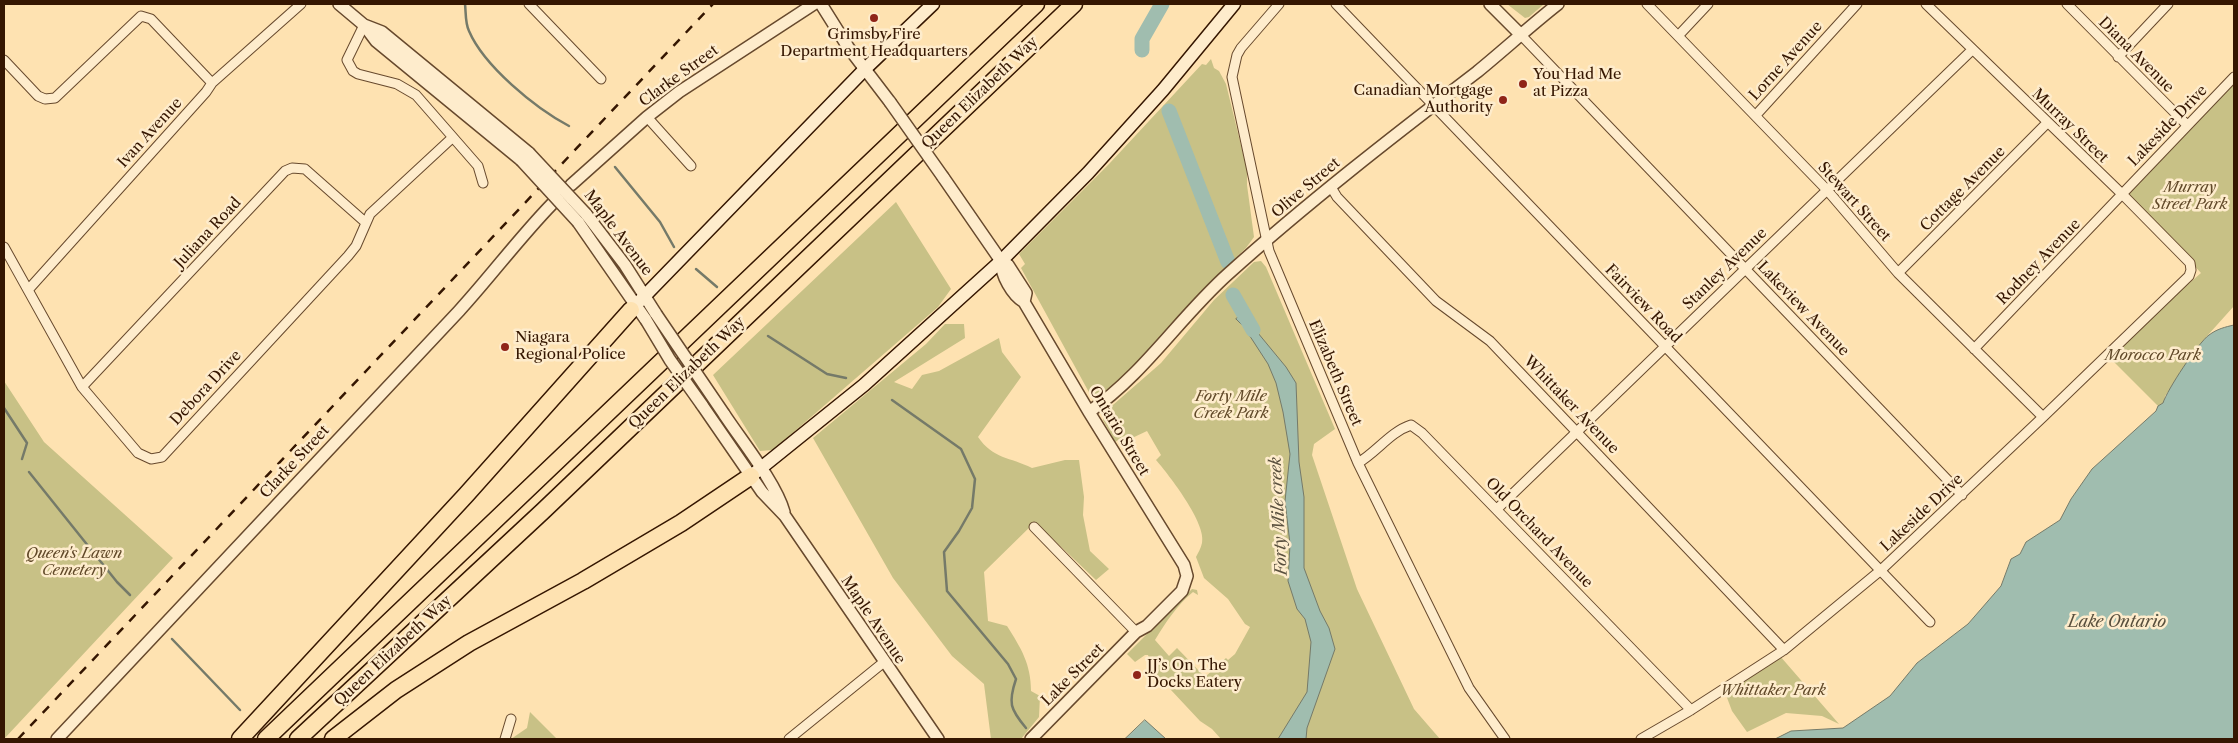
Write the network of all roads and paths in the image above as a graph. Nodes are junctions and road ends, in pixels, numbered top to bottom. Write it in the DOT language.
graph roads {
  1 [pos="301,4"];
  2 [pos="339,4"];
  3 [pos="529,4"];
  4 [pos="814,4"];
  5 [pos="821,4"];
  6 [pos="933,4"];
  7 [pos="1036,4"];
  8 [pos="1074,4"];
  9 [pos="1234,4"];
  10 [pos="1279,4"];
  11 [pos="1336,4"];
  12 [pos="1490,4"];
  13 [pos="1558,4"];
  14 [pos="1647,4"];
  15 [pos="1708,4"];
  16 [pos="1857,4"];
  17 [pos="1926,4"];
  18 [pos="2067,4"];
  19 [pos="2168,4"];
  20 [pos="364,24"];
  21 [pos="1520,34"];
  22 [pos="1678,36"];
  23 [pos="1972,50"];
  24 [pos="2118,57"];
  25 [pos="4,60"];
  26 [pos="866,68"];
  27 [pos="2234,77"];
  28 [pos="601,79"];
  29 [pos="212,83"];
  30 [pos="1432,104"];
  31 [pos="1756,115"];
  32 [pos="647,117"];
  33 [pos="2047,123"];
  34 [pos="2187,125"];
  35 [pos="452,138"];
  36 [pos="691,166"];
  37 [pos="483,184"];
  38 [pos="571,186"];
  39 [pos="1330,187"];
  40 [pos="1826,190"];
  41 [pos="2122,194"];
  42 [pos="552,204"];
  43 [pos="365,222"];
  44 [pos="1266,241"];
  45 [pos="4,247"];
  46 [pos="1000,261"];
  47 [pos="1745,268"];
  48 [pos="2192,270"];
  49 [pos="1898,273"];
  50 [pos="28,290"];
  51 [pos="637,303"];
  52 [pos="651,317"];
  53 [pos="1666,347"];
  54 [pos="1974,349"];
  55 [pos="82,387"];
  56 [pos="1089,412"];
  57 [pos="2043,417"];
  58 [pos="1577,431"];
  59 [pos="1358,463"];
  60 [pos="756,472"];
  61 [pos="1962,495"];
  62 [pos="1497,509"];
  63 [pos="1034,527"];
  64 [pos="1881,570"];
  65 [pos="1187,576"];
  66 [pos="1930,622"];
  67 [pos="1136,632"];
  68 [pos="1784,650"];
  69 [pos="884,662"];
  70 [pos="1691,710"];
  71 [pos="511,720"];
  72 [pos="58,739"];
  73 [pos="240,739"];
  74 [pos="266,739"];
  75 [pos="298,739"];
  76 [pos="332,739"];
  77 [pos="505,739"];
  78 [pos="789,739"];
  79 [pos="938,739"];
  80 [pos="1031,739"];
  81 [pos="1505,739"];
  82 [pos="1641,739"];
  1 -- 29 [label="street, Ivan Avenue"];
  2 -- 20 [label="street, Maple Avenue"];
  3 -- 28 [label="street"];
  4 -- 32 [label="street, Clarke Street"];
  5 -- 26 [label="street, Ontario Street"];
  6 -- 26 [label="main road"];
  7 -- 74 [label="highway, Queen Elizabeth Way"];
  8 -- 75 [label="highway, Queen Elizabeth Way"];
  9 -- 46 [label="main road"];
  10 -- 44 [label="street, Elizabeth Street"];
  11 -- 30 [label="street, Fairview Road"];
  12 -- 21 [label="street"];
  13 -- 21 [label="street, Olive Street"];
  14 -- 22 [label="street, Stewart Street"];
  15 -- 22 [label="street"];
  16 -- 31 [label="street, Lorne Avenue"];
  17 -- 23 [label="street, Murray Street"];
  18 -- 24 [label="street, Diana Avenue"];
  19 -- 24 [label="street"];
  20 -- 35 [label="street"];
  20 -- 51 [label="street, Maple Avenue, bridge"];
  21 -- 30 [label="street, Olive Street"];
  21 -- 47 [label="street, Lakeview Avenue"];
  22 -- 31 [label="street, Stewart Street"];
  23 -- 33 [label="street, Murray Street"];
  23 -- 40 [label="street, Stanley Avenue"];
  24 -- 34 [label="street, Diana Avenue"];
  25 -- 29 [label="street"];
  26 -- 46 [label="street, Ontario Street, bridge"];
  26 -- 51 [label="main road"];
  27 -- 34 [label="street, Lakeside Drive"];
  29 -- 50 [label="street, Ivan Avenue"];
  30 -- 39 [label="street, Olive Street"];
  30 -- 53 [label="street, Fairview Road"];
  31 -- 40 [label="street, Stewart Street"];
  32 -- 36 [label="street"];
  32 -- 38 [label="street, Clarke Street"];
  33 -- 41 [label="street, Murray Street"];
  33 -- 49 [label="street, Cottage Avenue"];
  34 -- 41 [label="street, Lakeside Drive"];
  35 -- 37 [label="street"];
  35 -- 43 [label="street, Debora Drive"];
  39 -- 44 [label="street, Olive Street"];
  39 -- 58 [label="street, Whittaker Avenue"];
  40 -- 47 [label="street, Stanley Avenue"];
  40 -- 49 [label="street, Stewart Street"];
  41 -- 48 [label="street, Murray Street"];
  41 -- 54 [label="street, Rodney Avenue"];
  42 -- 72 [label="street, Clarke Street"];
  43 -- 55 [label="street, Juliana Road"];
  43 -- 55 [label="street, Debora Drive"];
  44 -- 56 [label="street, Olive Street"];
  44 -- 59 [label="street, Elizabeth Street"];
  45 -- 50 [label="street, Debora Drive"];
  46 -- 56 [label="street, Ontario Street"];
  46 -- 60 [label="main road"];
  47 -- 53 [label="street, Stanley Avenue"];
  47 -- 61 [label="street, Lakeview Avenue"];
  48 -- 57 [label="street, Lakeside Drive"];
  49 -- 54 [label="street, Stewart Street"];
  50 -- 55 [label="street, Debora Drive"];
  51 -- 52 [label="street, Maple Avenue"];
  51 -- 73 [label="highway"];
  52 -- 60 [label="street, Maple Avenue, bridge"];
  52 -- 60 [label="street, Maple Avenue, bridge"];
  53 -- 58 [label="street, Stanley Avenue"];
  53 -- 64 [label="street, Fairview Road"];
  54 -- 57 [label="street, Stewart Street"];
  56 -- 65 [label="street, Ontario Street"];
  57 -- 61 [label="street, Lakeside Drive"];
  58 -- 62 [label="street, Stanley Avenue"];
  58 -- 68 [label="street, Whittaker Avenue"];
  59 -- 62 [label="street, Old Orchard Avenue"];
  59 -- 81 [label="street, Elizabeth Street"];
  60 -- 69 [label="street, Maple Avenue"];
  60 -- 76 [label="highway"];
  61 -- 64 [label="street, Lakeside Drive"];
  62 -- 70 [label="street, Old Orchard Avenue"];
  63 -- 67 [label="street"];
  64 -- 66 [label="street, Fairview Road"];
  64 -- 68 [label="street, Lakeside Drive"];
  65 -- 67 [label="street, Lake Street"];
  67 -- 80 [label="street, Lake Street"];
  68 -- 70 [label="street, Lakeside Drive"];
  69 -- 78 [label="street"];
  69 -- 79 [label="street, Maple Avenue"];
  70 -- 82 [label="street, Lakeside Drive"];
  71 -- 77 [label="street"];
}
